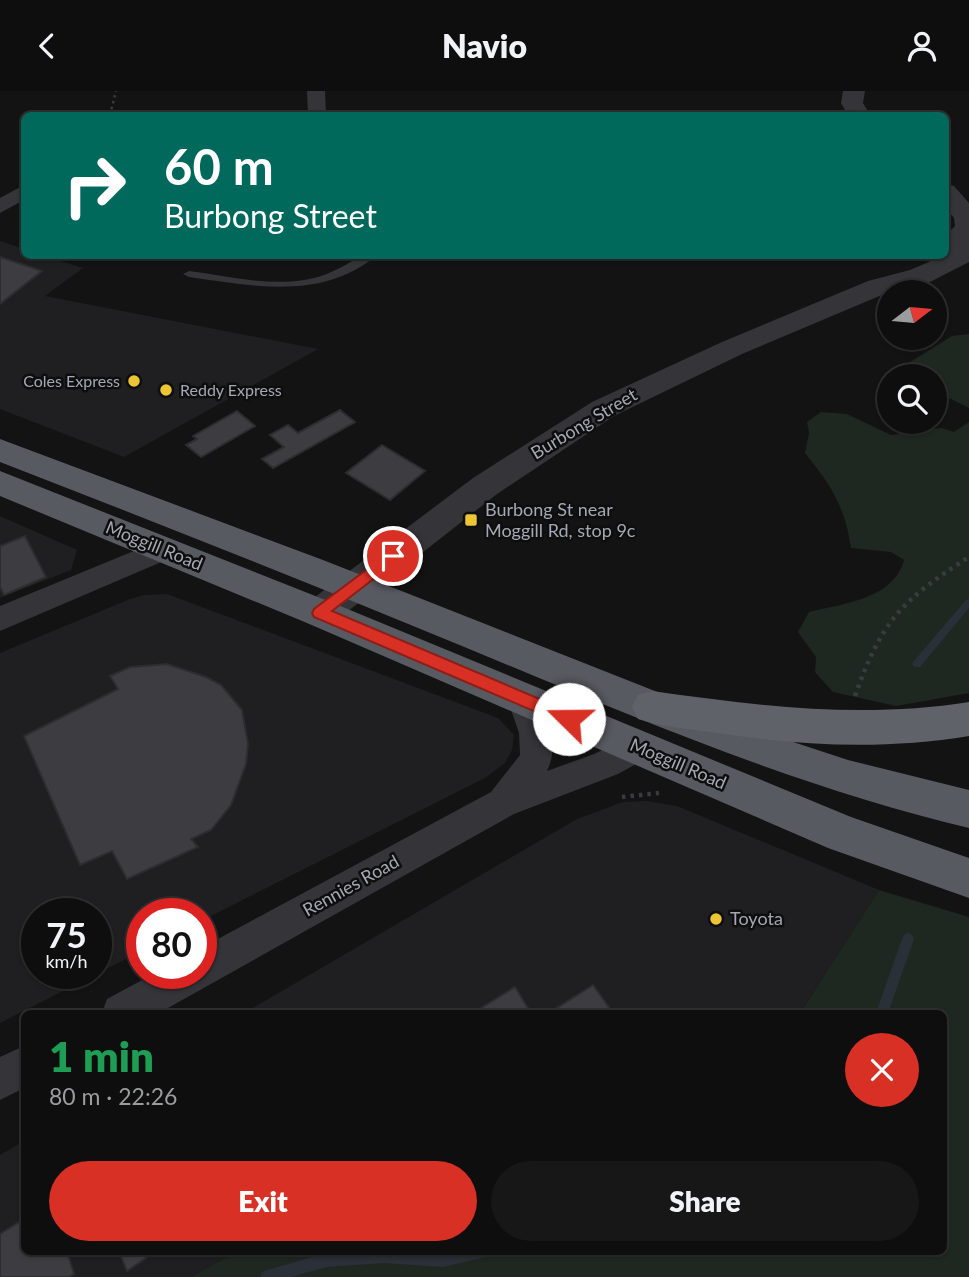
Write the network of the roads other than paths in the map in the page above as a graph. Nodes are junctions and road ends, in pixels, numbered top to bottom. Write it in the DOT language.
graph roads {
  1 [pos="316,91"];
  2 [pos="854,91"];
  3 [pos="317,112"];
  4 [pos="857,112"];
  5 [pos="949,182"];
  6 [pos="21,193"];
  7 [pos="969,195"];
  8 [pos="949,196"];
  9 [pos="0,208"];
  10 [pos="949,245"];
  11 [pos="969,253"];
  12 [pos="365,259"];
  13 [pos="922,259"];
  14 [pos="189,274"];
  15 [pos="889,280"];
  16 [pos="905,280"];
  17 [pos="877,287"];
  18 [pos="0,450"];
  19 [pos="0,483"];
  20 [pos="163,550"];
  21 [pos="352,585"];
  22 [pos="320,613"];
  23 [pos="0,619"];
  24 [pos="524,701"];
  25 [pos="652,707"];
  26 [pos="969,719"];
  27 [pos="637,747"];
  28 [pos="502,803"];
  29 [pos="969,809"];
  30 [pos="969,878"];
  31 [pos="217,960"];
  32 [pos="164,989"];
  33 [pos="126,1010"];
  34 [pos="21,1068"];
  35 [pos="0,1080"];
  1 -- 3 [label="street"];
  2 -- 4 [label="street"];
  5 -- 7 [label="street"];
  6 -- 9 [label="street"];
  8 -- 10 [label="street"];
  11 -- 16 [label="street, Burbong Street"];
  12 -- 14 [label="lane"];
  13 -- 15 [label="street, Burbong Street"];
  17 -- 21 [label="street, Burbong Street"];
  18 -- 21 [label="highway, Moggill Road"];
  19 -- 20 [label="highway, Moggill Road"];
  20 -- 22 [label="highway, Moggill Road"];
  20 -- 23 [label="street"];
  21 -- 22 [label="street, Burbong Street"];
  21 -- 25 [label="highway, Moggill Road"];
  22 -- 24 [label="highway, Moggill Road"];
  24 -- 27 [label="highway, Moggill Road"];
  24 -- 28 [label="street, Rennies Road"];
  25 -- 26 [label="highway"];
  25 -- 29 [label="highway, Moggill Road"];
  27 -- 28 [label="street, Rennies Road"];
  27 -- 30 [label="highway, Moggill Road"];
  28 -- 31 [label="street, Rennies Road"];
  32 -- 33 [label="street"];
  34 -- 35 [label="street"];
}
